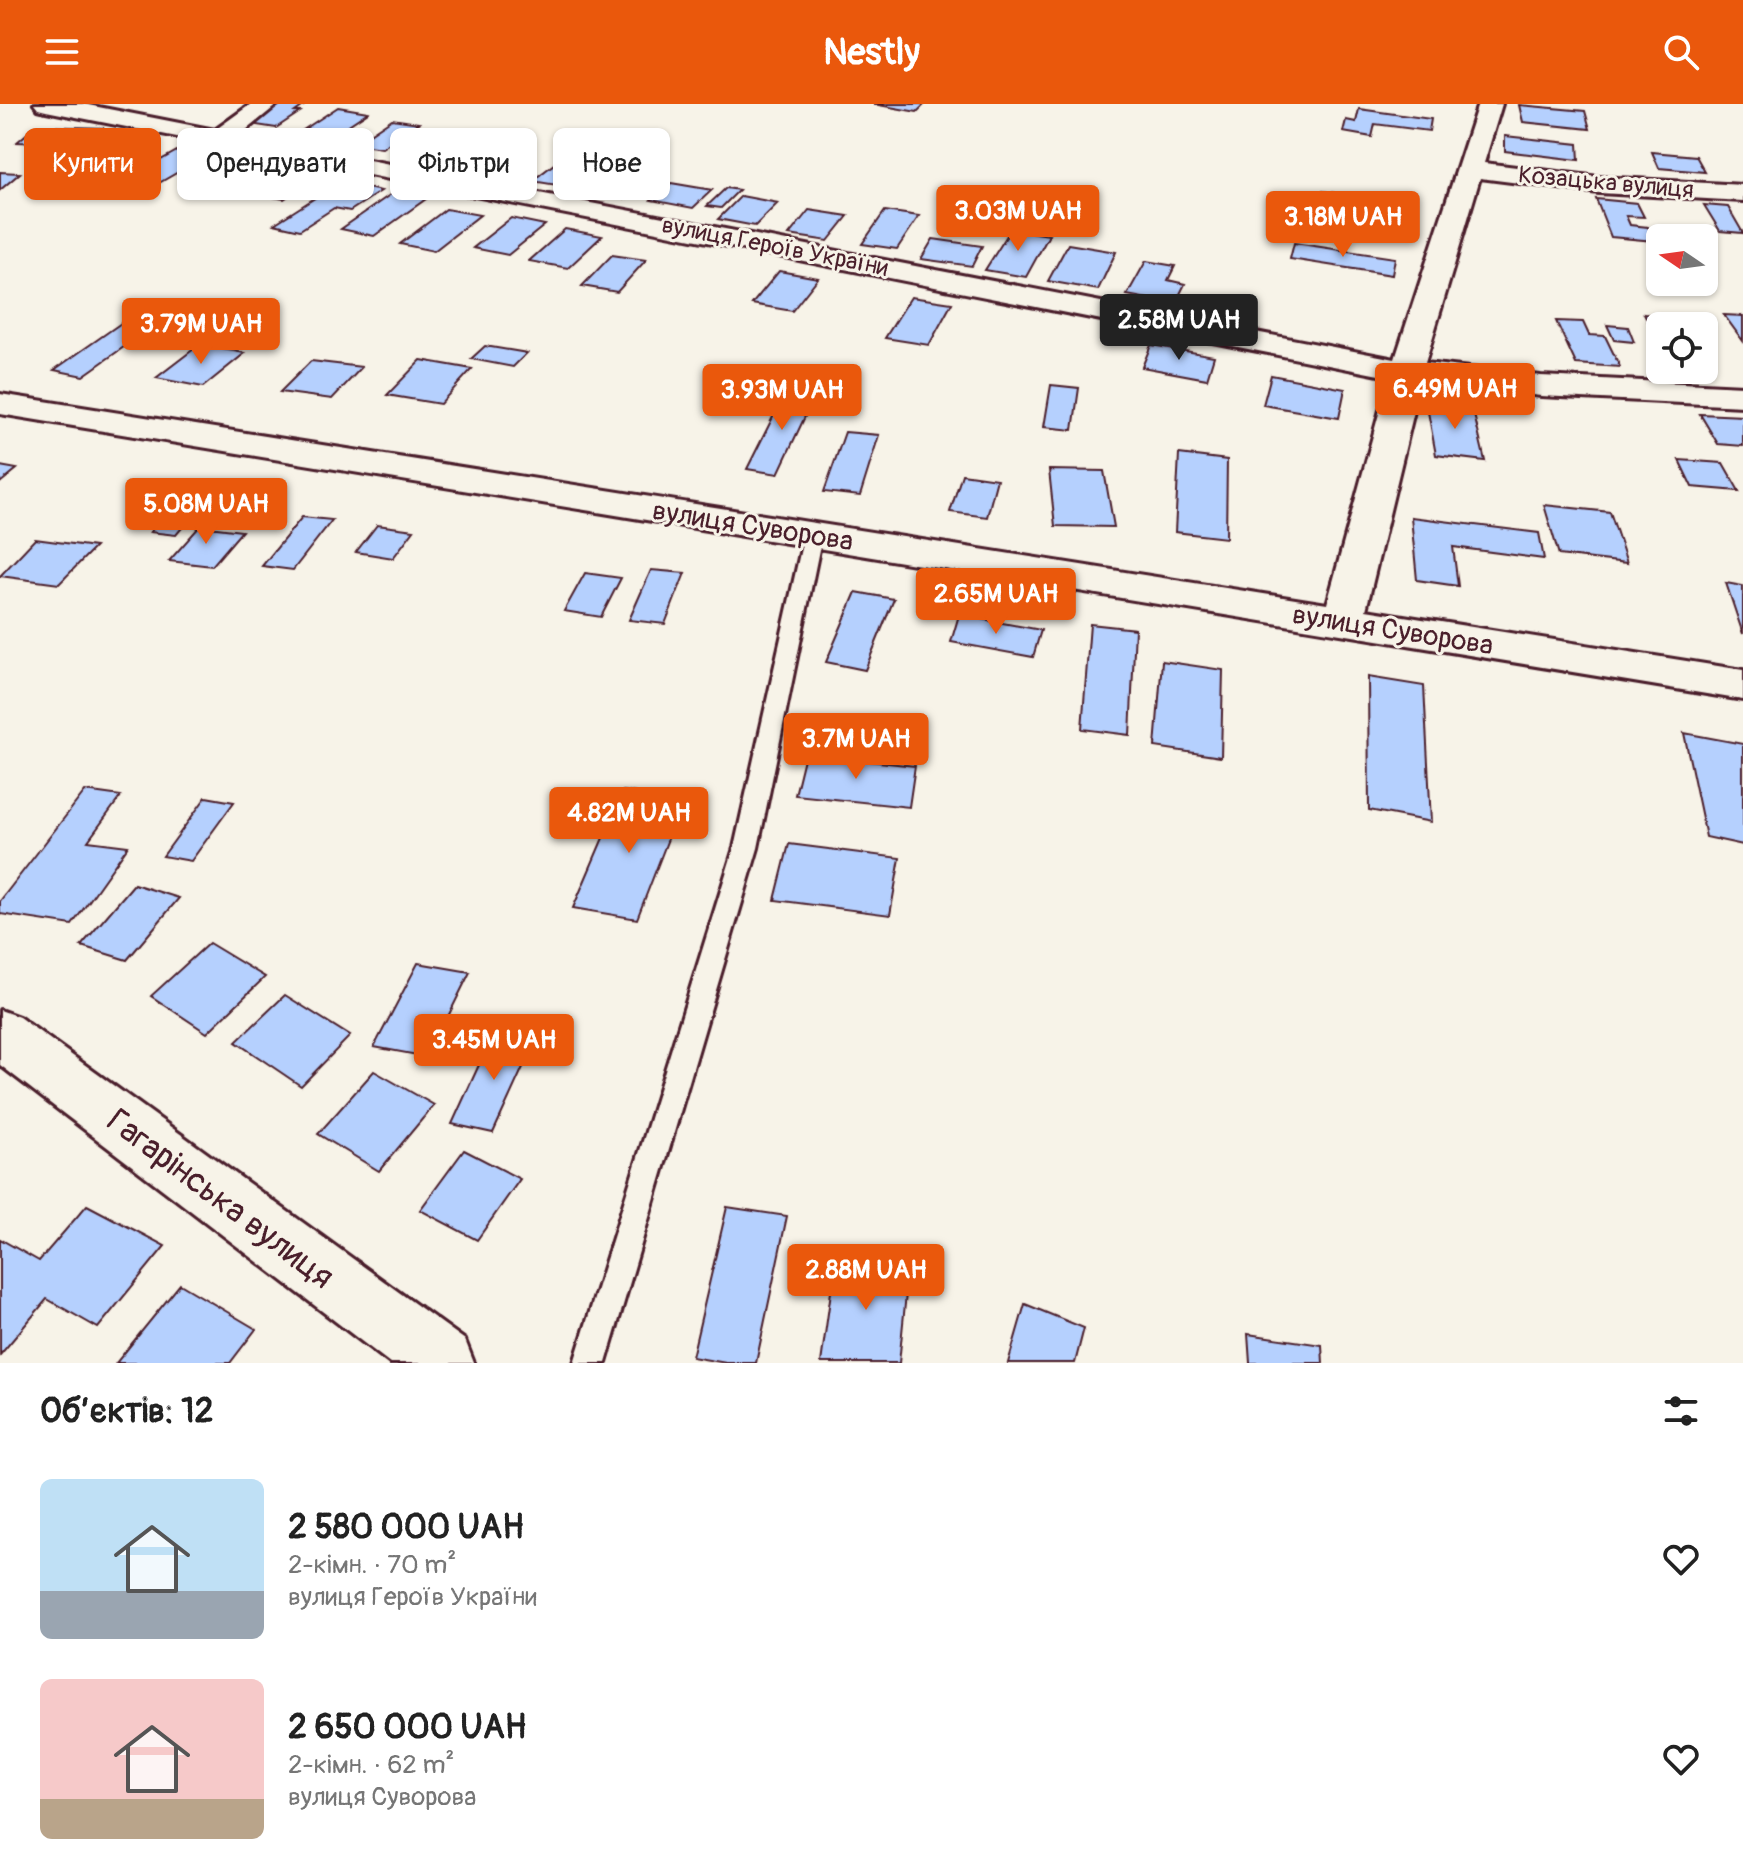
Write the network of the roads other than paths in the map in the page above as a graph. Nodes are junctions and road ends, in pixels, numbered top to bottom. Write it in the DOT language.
graph roads {
  1 [pos="46,104"];
  2 [pos="266,104"];
  3 [pos="1490,104"];
  4 [pos="178,128"];
  5 [pos="233,128"];
  6 [pos="374,166"];
  7 [pos="1469,169"];
  8 [pos="1743,193"];
  9 [pos="1407,371"];
  10 [pos="1743,396"];
  11 [pos="0,404"];
  12 [pos="813,535"];
  13 [pos="1343,621"];
  14 [pos="1743,685"];
  15 [pos="0,1034"];
  16 [pos="442,1363"];
  17 [pos="590,1363"];
  1 -- 4 [label="street, вулиця Героїв України"];
  2 -- 5 [label="street"];
  3 -- 7 [label="street"];
  6 -- 9 [label="street, вулиця Героїв України"];
  7 -- 8 [label="street, Козацька вулиця"];
  7 -- 9 [label="street"];
  9 -- 10 [label="street, вулиця Героїв України"];
  9 -- 13 [label="street"];
  11 -- 12 [label="street, вулиця Суворова"];
  12 -- 13 [label="street, вулиця Суворова"];
  12 -- 17 [label="lane"];
  13 -- 14 [label="street, вулиця Суворова"];
  15 -- 16 [label="street, Гагарінська вулиця"];
}
